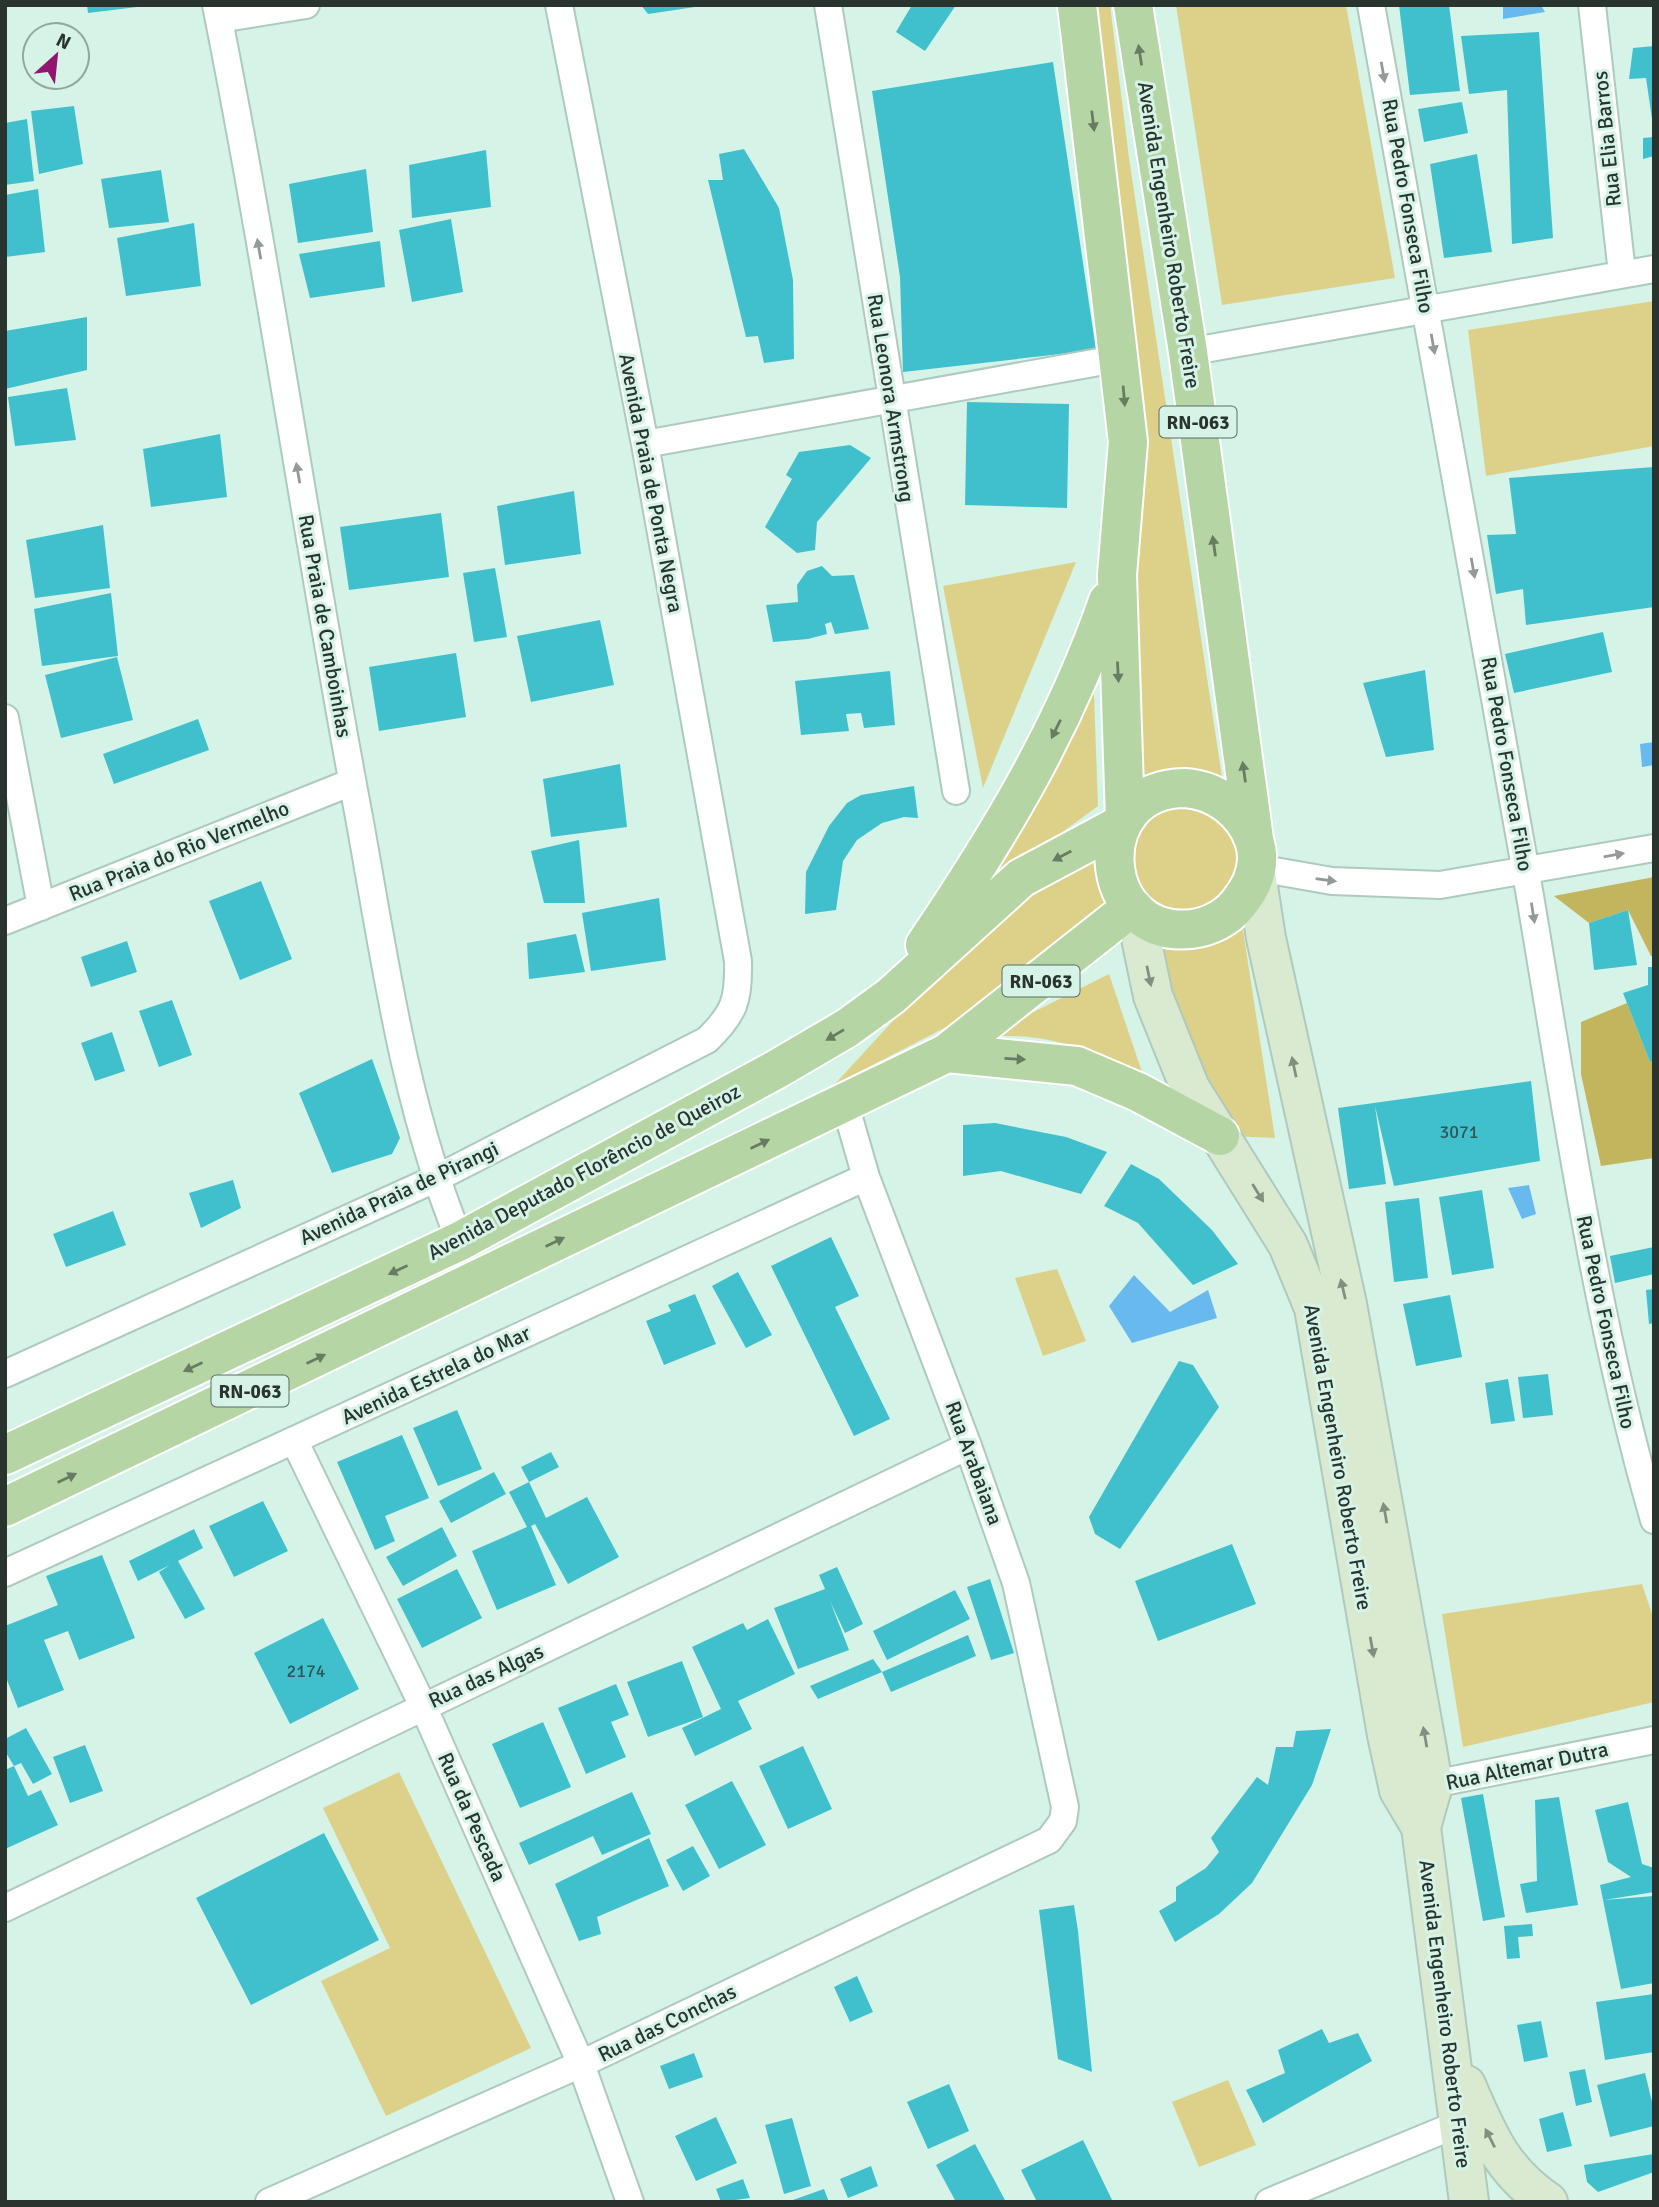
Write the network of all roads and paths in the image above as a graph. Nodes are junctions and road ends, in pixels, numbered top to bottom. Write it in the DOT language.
graph roads {
  1 [pos="306,5"];
  2 [pos="559,5"];
  3 [pos="828,5"];
  4 [pos="1077,5"];
  5 [pos="1133,5"];
  6 [pos="1371,5"];
  7 [pos="1592,5"];
  8 [pos="218,12"];
  9 [pos="1654,269"];
  10 [pos="1622,273"];
  11 [pos="1427,311"];
  12 [pos="1188,352"];
  13 [pos="1121,358"];
  14 [pos="890,397"];
  15 [pos="645,444"];
  16 [pos="1117,575"];
  17 [pos="5,718"];
  18 [pos="352,782"];
  19 [pos="956,791"];
  20 [pos="1124,822"];
  21 [pos="1654,848"];
  22 [pos="1256,861"];
  23 [pos="1526,871"];
  24 [pos="41,907"];
  25 [pos="1134,908"];
  26 [pos="5,921"];
  27 [pos="738,961"];
  28 [pos="891,996"];
  29 [pos="947,1053"];
  30 [pos="845,1104"];
  31 [pos="1307,1128"];
  32 [pos="1220,1136"];
  33 [pos="866,1177"];
  34 [pos="435,1179"];
  35 [pos="460,1241"];
  36 [pos="1293,1255"];
  37 [pos="5,1374"];
  38 [pos="294,1440"];
  39 [pos="968,1446"];
  40 [pos="5,1455"];
  41 [pos="5,1507"];
  42 [pos="1654,1520"];
  43 [pos="5,1573"];
  44 [pos="423,1706"];
  45 [pos="1654,1740"];
  46 [pos="1416,1787"];
  47 [pos="1058,1832"];
  48 [pos="5,1908"];
  49 [pos="1450,2048"];
  50 [pos="581,2064"];
  51 [pos="1458,2124"];
  52 [pos="269,2202"];
  53 [pos="630,2202"];
  54 [pos="1269,2202"];
  55 [pos="1469,2202"];
  56 [pos="1548,2202"];
  1 -- 8 [label="street"];
  2 -- 15 [label="street, Avenida Praia de Ponta Negra"];
  3 -- 14 [label="street, Rua Leonora Armstrong"];
  4 -- 13 [label="main road, RN-063, one-way"];
  12 -- 5 [label="main road, Avenida Engenheiro Roberto Freire / RN-063, one-way"];
  6 -- 11 [label="street, Rua Pedro Fonseca Filho, one-way"];
  7 -- 10 [label="street, Rua Elia Barros"];
  18 -- 8 [label="street, Rua Praia de Camboinhas, one-way"];
  9 -- 10 [label="street"];
  10 -- 11 [label="street"];
  11 -- 12 [label="street"];
  11 -- 23 [label="street, Rua Pedro Fonseca Filho, one-way"];
  22 -- 12 [label="main road, Avenida Engenheiro Roberto Freire / RN-063, one-way"];
  13 -- 14 [label="street"];
  13 -- 16 [label="main road, RN-063, one-way"];
  14 -- 15 [label="street"];
  14 -- 19 [label="street, Rua Leonora Armstrong"];
  15 -- 27 [label="street, Avenida Praia de Ponta Negra"];
  16 -- 20 [label="main road, RN-063, one-way"];
  16 -- 28 [label="main road, one-way"];
  17 -- 24 [label="street"];
  18 -- 24 [label="street, Rua Praia do Rio Vermelho"];
  18 -- 34 [label="street, Rua Praia de Camboinhas"];
  20 -- 22 [label="main road, RN-063"];
  20 -- 25 [label="main road, RN-063"];
  20 -- 28 [label="main road, Avenida Deputado Florêncio de Queiroz / RN-063, one-way"];
  23 -- 21 [label="street, one-way"];
  22 -- 23 [label="street, one-way"];
  22 -- 25 [label="main road"];
  31 -- 22 [label="main road, Avenida Engenheiro Roberto Freire, one-way"];
  23 -- 42 [label="street, Rua Pedro Fonseca Filho, one-way"];
  24 -- 26 [label="street, Rua Praia do Rio Vermelho"];
  25 -- 29 [label="main road, Avenida Deputado Florêncio de Queiroz / RN-063"];
  25 -- 32 [label="main road, Avenida Engenheiro Roberto Freire, one-way"];
  27 -- 34 [label="street, Avenida Praia de Pirangi"];
  28 -- 35 [label="main road, Avenida Deputado Florêncio de Queiroz / RN-063, one-way"];
  29 -- 30 [label="main road, Avenida Deputado Florêncio de Queiroz / RN-063"];
  29 -- 32 [label="main road, one-way"];
  30 -- 33 [label="street, Rua Arabaiana"];
  41 -- 30 [label="main road, Avenida Deputado Florêncio de Queiroz / RN-063, one-way"];
  31 -- 36 [label="main road"];
  46 -- 31 [label="main road, Avenida Engenheiro Roberto Freire, one-way"];
  32 -- 36 [label="main road, Avenida Engenheiro Roberto Freire, one-way"];
  33 -- 38 [label="street, Avenida Estrela do Mar"];
  33 -- 39 [label="street, Rua Arabaiana"];
  34 -- 35 [label="street, Rua Praia de Camboinhas"];
  34 -- 37 [label="street, Avenida Praia de Pirangi"];
  35 -- 40 [label="main road, Avenida Deputado Florêncio de Queiroz / RN-063, one-way"];
  36 -- 46 [label="main road, Avenida Engenheiro Roberto Freire, one-way"];
  38 -- 43 [label="street, Avenida Estrela do Mar"];
  38 -- 44 [label="street, Rua da Pescada"];
  39 -- 44 [label="street, Rua das Algas"];
  39 -- 47 [label="street, Rua Arabaiana"];
  44 -- 48 [label="street, Rua das Algas"];
  44 -- 50 [label="street, Rua da Pescada"];
  45 -- 46 [label="street, Rua Altemar Dutra"];
  46 -- 49 [label="main road, Avenida Engenheiro Roberto Freire"];
  47 -- 50 [label="street, Rua das Conchas"];
  49 -- 51 [label="main road, Avenida Engenheiro Roberto Freire"];
  56 -- 49 [label="main road, one-way"];
  50 -- 52 [label="street, Rua das Conchas"];
  50 -- 53 [label="street, Rua da Pescada"];
  51 -- 54 [label="street"];
  51 -- 55 [label="main road, Avenida Engenheiro Roberto Freire"];
}
